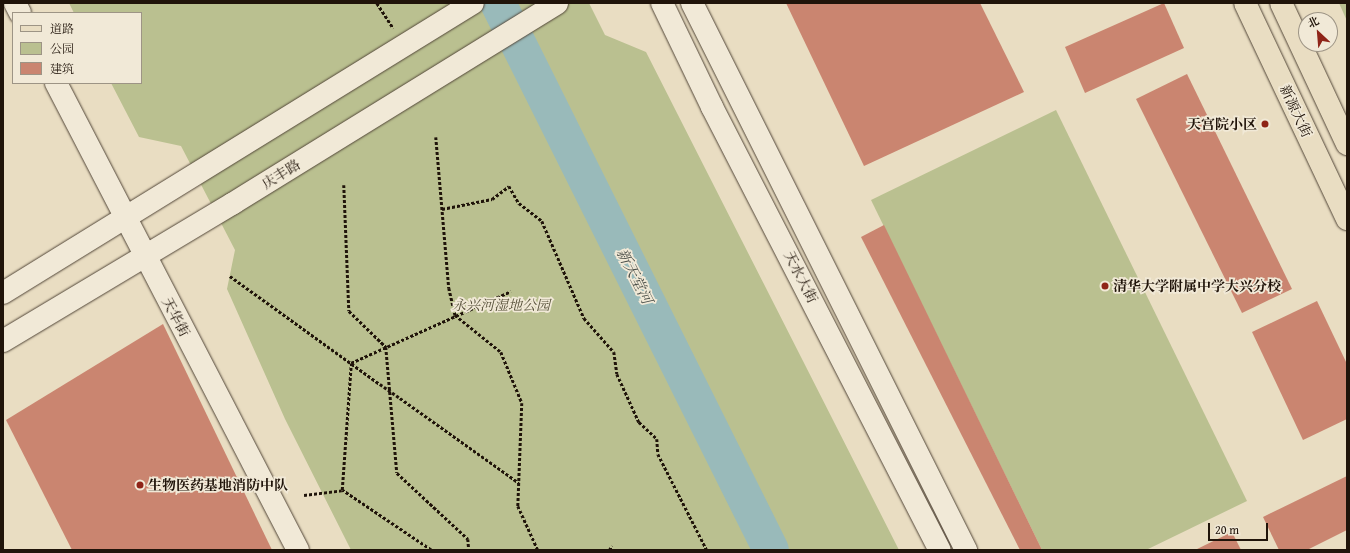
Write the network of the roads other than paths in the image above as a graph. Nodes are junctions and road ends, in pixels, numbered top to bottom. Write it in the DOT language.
graph roads {
  1 [pos="15,3"];
  2 [pos="474,3"];
  3 [pos="557,3"];
  4 [pos="662,3"];
  5 [pos="692,3"];
  6 [pos="1245,3"];
  7 [pos="1281,3"];
  8 [pos="20,12"];
  9 [pos="57,84"];
  10 [pos="1347,144"];
  11 [pos="125,218"];
  12 [pos="1347,219"];
  13 [pos="144,255"];
  14 [pos="3,293"];
  15 [pos="3,341"];
  16 [pos="298,550"];
  17 [pos="940,550"];
  18 [pos="966,550"];
  1 -- 8 [label="main road"];
  2 -- 11 [label="main road"];
  3 -- 13 [label="main road, 庆丰路"];
  4 -- 17 [label="main road, 天水大街"];
  5 -- 18 [label="main road, 天水大街"];
  6 -- 12 [label="main road, 新源大街"];
  7 -- 10 [label="main road"];
  9 -- 11 [label="main road, 天华街"];
  11 -- 13 [label="main road, 天华街"];
  11 -- 14 [label="main road"];
  13 -- 15 [label="main road, 庆丰路"];
  13 -- 16 [label="main road, 天华街"];
}
